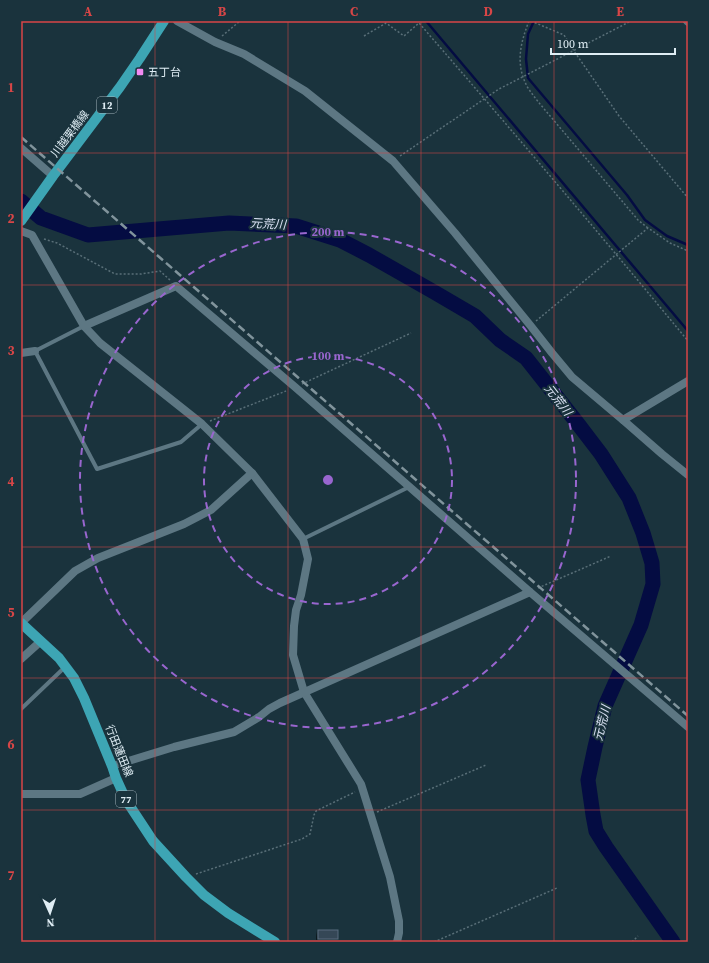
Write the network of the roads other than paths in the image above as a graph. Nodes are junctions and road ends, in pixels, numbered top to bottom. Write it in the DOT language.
graph roads {
  1 [pos="164,21"];
  2 [pos="177,21"];
  3 [pos="21,148"];
  4 [pos="53,176"];
  5 [pos="21,221"];
  6 [pos="21,231"];
  7 [pos="84,326"];
  8 [pos="35,351"];
  9 [pos="21,353"];
  10 [pos="688,381"];
  11 [pos="623,420"];
  12 [pos="202,424"];
  13 [pos="252,473"];
  14 [pos="688,475"];
  15 [pos="409,487"];
  16 [pos="303,539"];
  17 [pos="530,592"];
  18 [pos="21,623"];
  19 [pos="41,641"];
  20 [pos="21,659"];
  21 [pos="66,667"];
  22 [pos="304,692"];
  23 [pos="21,709"];
  24 [pos="688,726"];
  25 [pos="112,766"];
  26 [pos="116,778"];
  27 [pos="21,794"];
  28 [pos="275,942"];
  29 [pos="397,942"];
  1 -- 4 [label="main road, 川越栗橋線 / 12"];
  2 -- 11 [label="street"];
  3 -- 4 [label="street"];
  4 -- 5 [label="main road, 川越栗橋線 / 12"];
  6 -- 7 [label="street"];
  7 -- 8 [label="lane"];
  7 -- 12 [label="street"];
  7 -- 15 [label="street"];
  8 -- 9 [label="street"];
  8 -- 12 [label="lane"];
  10 -- 11 [label="street"];
  11 -- 14 [label="street"];
  12 -- 13 [label="street"];
  13 -- 16 [label="street"];
  13 -- 18 [label="street"];
  15 -- 16 [label="lane"];
  15 -- 17 [label="street"];
  16 -- 22 [label="street"];
  17 -- 22 [label="street"];
  17 -- 24 [label="street"];
  18 -- 19 [label="main road, 行田蓮田線 / 77"];
  19 -- 20 [label="street"];
  19 -- 21 [label="main road, 行田蓮田線 / 77"];
  21 -- 23 [label="lane"];
  21 -- 25 [label="main road, 行田蓮田線 / 77"];
  22 -- 25 [label="street"];
  22 -- 29 [label="street"];
  25 -- 26 [label="main road, 行田蓮田線 / 77"];
  26 -- 27 [label="street"];
  26 -- 28 [label="main road, 行田蓮田線 / 77"];
}
